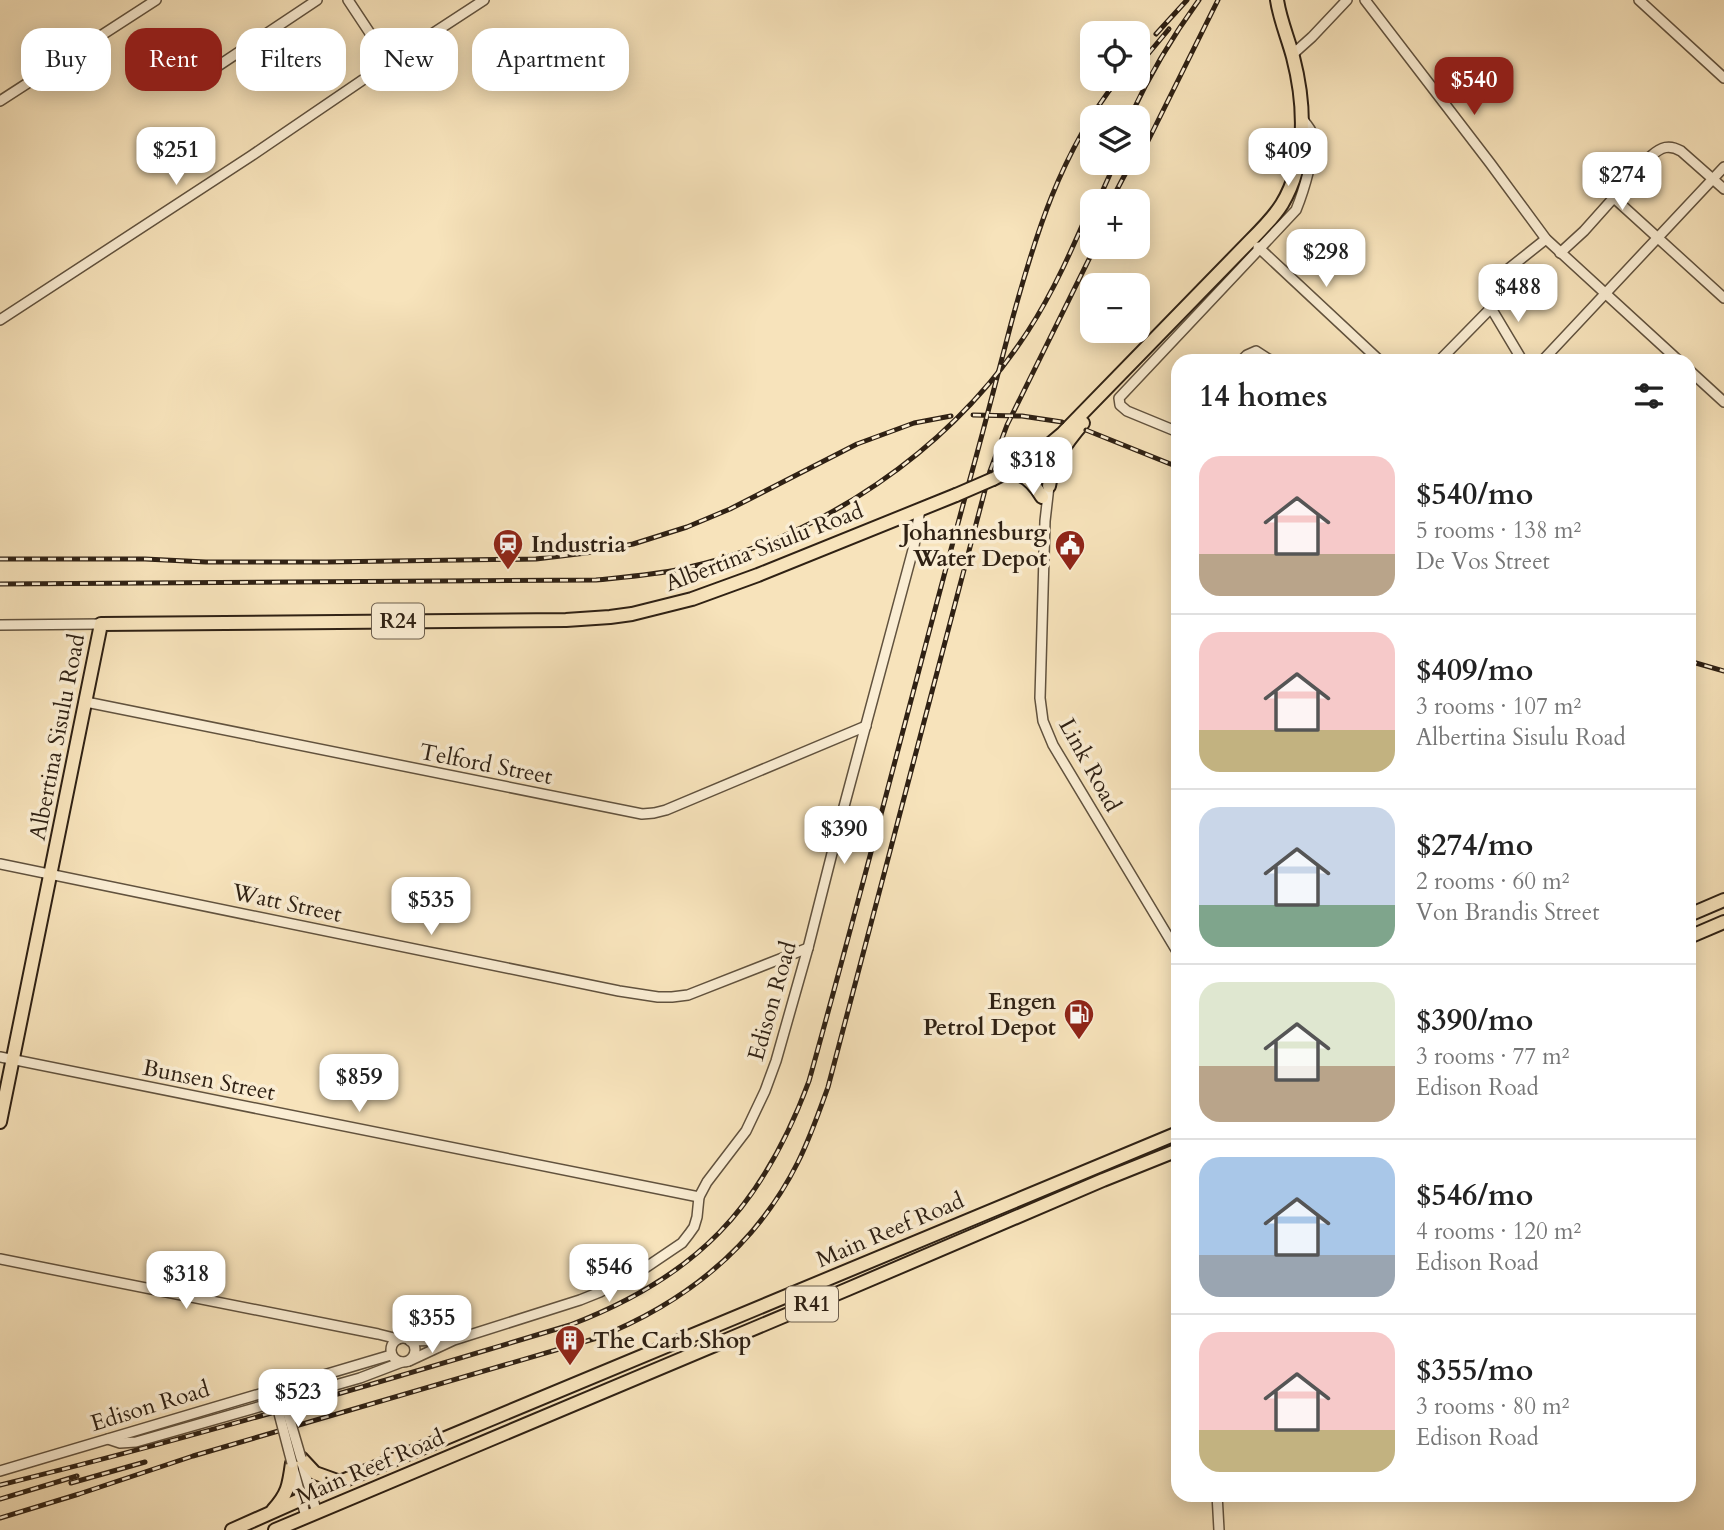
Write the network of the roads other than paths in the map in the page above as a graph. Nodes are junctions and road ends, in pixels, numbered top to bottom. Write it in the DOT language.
graph roads {
  1 [pos="156,0"];
  2 [pos="317,0"];
  3 [pos="348,0"];
  4 [pos="484,0"];
  5 [pos="1277,0"];
  6 [pos="1348,0"];
  7 [pos="1365,0"];
  8 [pos="1639,0"];
  9 [pos="367,28"];
  10 [pos="441,28"];
  11 [pos="1293,54"];
  12 [pos="222,63"];
  13 [pos="1724,78"];
  14 [pos="360,82"];
  15 [pos="0,102"];
  16 [pos="1724,167"];
  17 [pos="1713,179"];
  18 [pos="1724,189"];
  19 [pos="1614,198"];
  20 [pos="1658,238"];
  21 [pos="1546,239"];
  22 [pos="1256,245"];
  23 [pos="1560,253"];
  24 [pos="1605,295"];
  25 [pos="1724,298"];
  26 [pos="1491,309"];
  27 [pos="0,320"];
  28 [pos="1373,354"];
  29 [pos="1446,354"];
  30 [pos="1518,354"];
  31 [pos="1549,354"];
  32 [pos="1671,354"];
  33 [pos="1126,367"];
  34 [pos="1696,376"];
  35 [pos="1724,402"];
  36 [pos="1171,428"];
  37 [pos="1032,460"];
  38 [pos="1006,472"];
  39 [pos="1045,492"];
  40 [pos="920,509"];
  41 [pos="102,624"];
  42 [pos="0,625"];
  43 [pos="86,702"];
  44 [pos="866,726"];
  45 [pos="0,864"];
  46 [pos="51,874"];
  47 [pos="1724,900"];
  48 [pos="1696,912"];
  49 [pos="1724,922"];
  50 [pos="1696,934"];
  51 [pos="1171,941"];
  52 [pos="808,948"];
  53 [pos="6,1059"];
  54 [pos="0,1122"];
  55 [pos="1171,1136"];
  56 [pos="1171,1153"];
  57 [pos="699,1197"];
  58 [pos="896,1251"];
  59 [pos="0,1259"];
  60 [pos="901,1266"];
  61 [pos="378,1334"];
  62 [pos="398,1339"];
  63 [pos="410,1340"];
  64 [pos="454,1340"];
  65 [pos="397,1357"];
  66 [pos="280,1401"];
  67 [pos="536,1401"];
  68 [pos="543,1417"];
  69 [pos="107,1439"];
  70 [pos="296,1461"];
  71 [pos="0,1471"];
  72 [pos="340,1482"];
  73 [pos="307,1498"];
  74 [pos="1217,1502"];
  75 [pos="312,1515"];
  76 [pos="268,1516"];
  77 [pos="232,1530"];
  78 [pos="275,1530"];
  79 [pos="1219,1530"];
  1 -- 15 [label="street"];
  2 -- 12 [label="street"];
  3 -- 9 [label="street"];
  4 -- 10 [label="street"];
  5 -- 11 [label="main road, Albertina Sisulu Road / R24"];
  6 -- 11 [label="street"];
  7 -- 21 [label="street"];
  8 -- 13 [label="street"];
  11 -- 22 [label="main road, Albertina Sisulu Road / R24"];
  14 -- 27 [label="street"];
  16 -- 17 [label="street"];
  17 -- 18 [label="street"];
  17 -- 19 [label="street"];
  17 -- 20 [label="street"];
  19 -- 20 [label="street"];
  19 -- 23 [label="street"];
  20 -- 24 [label="street"];
  20 -- 25 [label="street"];
  21 -- 23 [label="street"];
  21 -- 26 [label="street"];
  22 -- 28 [label="street"];
  22 -- 33 [label="main road, Albertina Sisulu Road / R24"];
  22 -- 36 [label="street"];
  23 -- 24 [label="street"];
  24 -- 31 [label="street"];
  24 -- 32 [label="street"];
  26 -- 29 [label="street"];
  26 -- 30 [label="street"];
  33 -- 37 [label="main road, Albertina Sisulu Road / R24"];
  33 -- 39 [label="main road"];
  34 -- 35 [label="street"];
  37 -- 38 [label="main road, Albertina Sisulu Road / R24"];
  37 -- 39 [label="street"];
  37 -- 39 [label="street"];
  38 -- 39 [label="main road"];
  38 -- 40 [label="main road, Albertina Sisulu Road / R24, bridge"];
  39 -- 51 [label="street, Link Road"];
  40 -- 41 [label="main road, Albertina Sisulu Road / R24"];
  40 -- 44 [label="street, Edison Road"];
  41 -- 42 [label="street"];
  41 -- 43 [label="main road, Albertina Sisulu Road"];
  43 -- 44 [label="street, Telford Street"];
  43 -- 46 [label="main road, Albertina Sisulu Road"];
  44 -- 52 [label="street, Edison Road"];
  45 -- 46 [label="street, Watt Street"];
  46 -- 52 [label="street, Watt Street"];
  46 -- 53 [label="main road, Albertina Sisulu Road"];
  47 -- 48 [label="main road"];
  49 -- 50 [label="main road"];
  52 -- 57 [label="street, Edison Road"];
  53 -- 54 [label="main road, Albertina Sisulu Road"];
  53 -- 57 [label="street, Bunsen Street"];
  55 -- 58 [label="main road, Main Reef Road / R41"];
  56 -- 60 [label="main road, Main Reef Road / R41"];
  57 -- 64 [label="street, Edison Road"];
  58 -- 60 [label="main road"];
  58 -- 67 [label="main road, Main Reef Road / R41"];
  59 -- 61 [label="street, Edison Road"];
  60 -- 68 [label="main road, Main Reef Road / R41"];
  61 -- 62 [label="street, Edison Road"];
  61 -- 65 [label="street"];
  62 -- 63 [label="street, Edison Road"];
  62 -- 65 [label="street"];
  63 -- 64 [label="street, Edison Road"];
  63 -- 65 [label="street"];
  64 -- 65 [label="street, Edison Road"];
  65 -- 66 [label="street"];
  65 -- 69 [label="street, Edison Road"];
  66 -- 69 [label="street"];
  66 -- 70 [label="street, bridge"];
  67 -- 68 [label="main road"];
  67 -- 72 [label="main road, Main Reef Road / R41"];
  68 -- 75 [label="main road, Main Reef Road / R41"];
  69 -- 71 [label="street, Edison Road"];
  70 -- 72 [label="main road"];
  70 -- 73 [label="street"];
  70 -- 76 [label="main road"];
  72 -- 73 [label="main road, Main Reef Road / R41"];
  73 -- 75 [label="street"];
  73 -- 76 [label="main road, Main Reef Road / R41"];
  74 -- 79 [label="street"];
  75 -- 78 [label="main road, Main Reef Road / R41"];
  76 -- 77 [label="main road, Main Reef Road / R41"];
}
